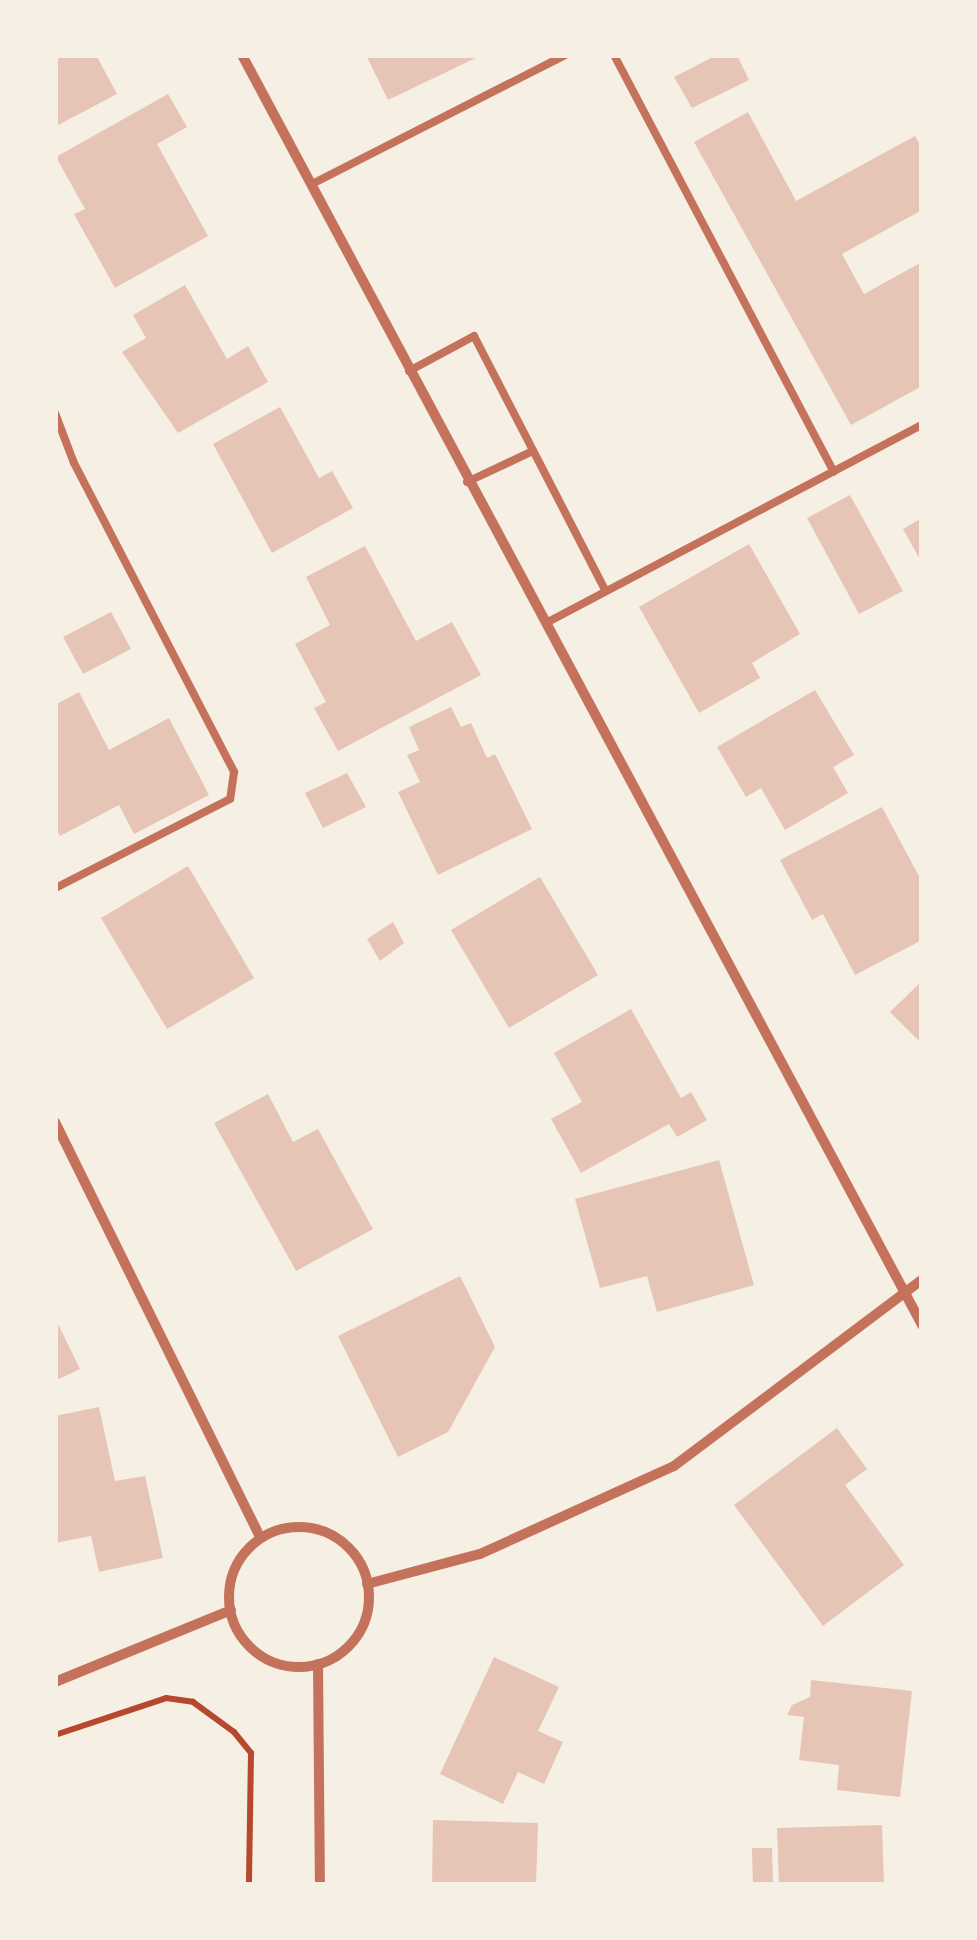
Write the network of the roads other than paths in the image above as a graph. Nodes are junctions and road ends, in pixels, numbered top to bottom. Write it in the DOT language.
graph roads {
  1 [pos="242,55"];
  2 [pos="565,55"];
  3 [pos="614,55"];
  4 [pos="312,184"];
  5 [pos="408,371"];
  6 [pos="55,412"];
  7 [pos="922,425"];
  8 [pos="533,451"];
  9 [pos="834,472"];
  10 [pos="467,482"];
  11 [pos="605,590"];
  12 [pos="544,624"];
  13 [pos="55,888"];
  14 [pos="55,1122"];
  15 [pos="922,1280"];
  16 [pos="904,1291"];
  17 [pos="922,1325"];
  18 [pos="261,1538"];
  19 [pos="367,1584"];
  20 [pos="231,1610"];
  21 [pos="318,1664"];
  22 [pos="55,1682"];
  23 [pos="320,1885"];
  1 -- 4 [label="street"];
  2 -- 4 [label="lane"];
  3 -- 9 [label="lane"];
  4 -- 5 [label="street"];
  5 -- 8 [label="lane"];
  5 -- 10 [label="street"];
  6 -- 13 [label="lane"];
  7 -- 9 [label="lane"];
  8 -- 10 [label="lane"];
  8 -- 11 [label="lane"];
  9 -- 11 [label="lane"];
  10 -- 12 [label="street"];
  11 -- 12 [label="lane"];
  12 -- 16 [label="street"];
  14 -- 18 [label="street"];
  15 -- 16 [label="street"];
  16 -- 17 [label="street"];
  16 -- 19 [label="street"];
  18 -- 19 [label="street"];
  18 -- 20 [label="street"];
  19 -- 21 [label="street"];
  20 -- 21 [label="street"];
  20 -- 22 [label="street"];
  21 -- 23 [label="street"];
}
